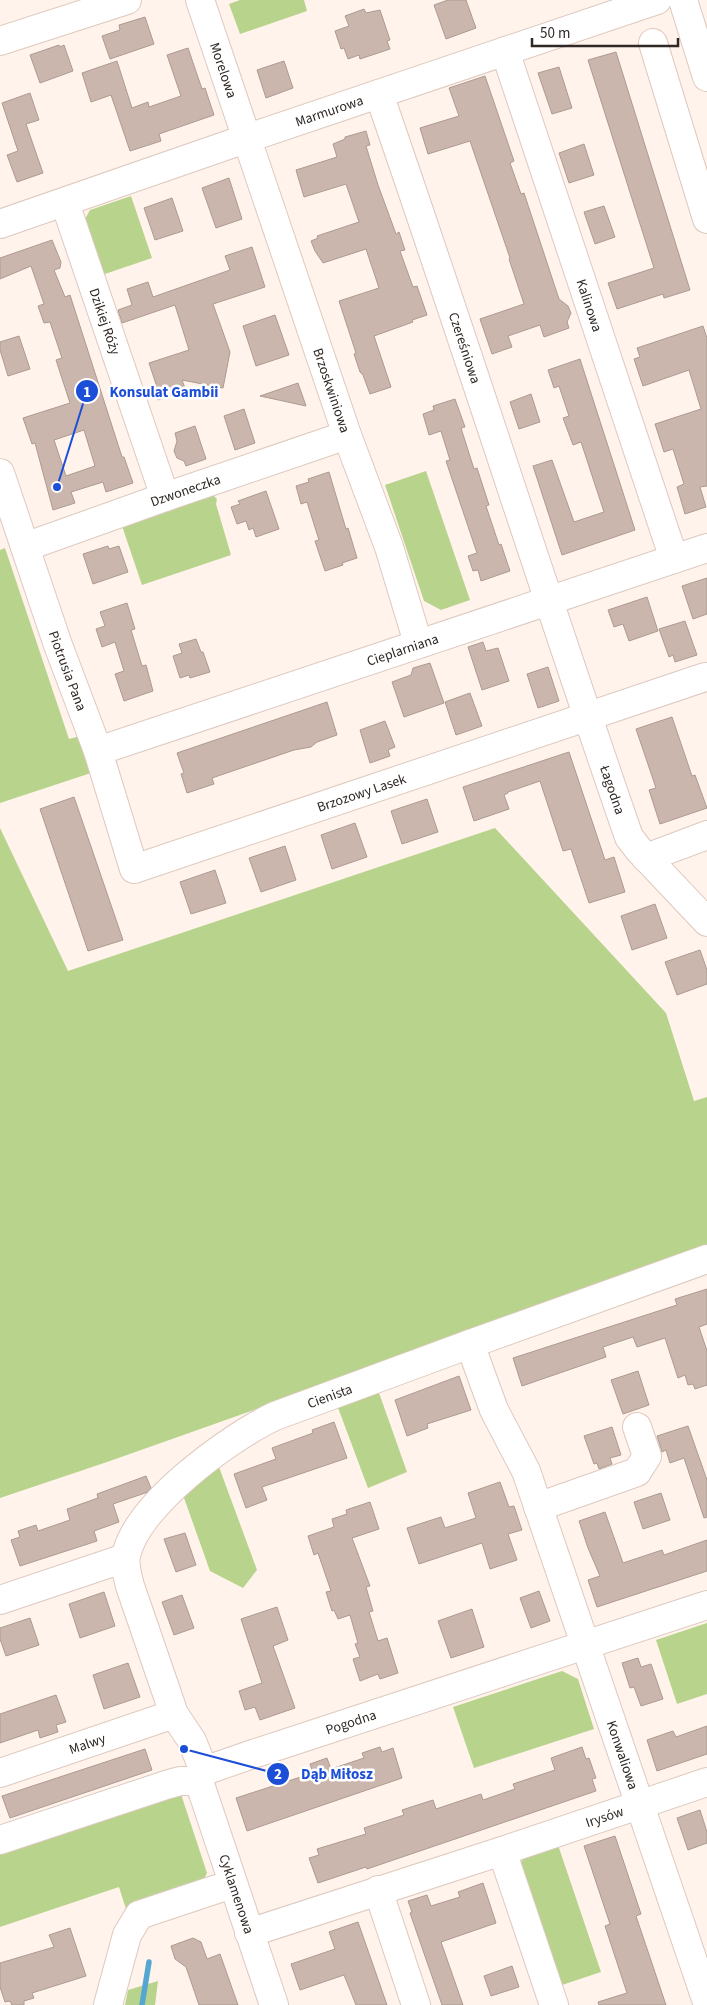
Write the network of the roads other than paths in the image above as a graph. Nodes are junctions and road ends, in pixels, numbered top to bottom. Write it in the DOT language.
graph roads {
  1 [pos="127,0"];
  2 [pos="200,0"];
  3 [pos="683,0"];
  4 [pos="645,2"];
  5 [pos="0,41"];
  6 [pos="652,43"];
  7 [pos="505,51"];
  8 [pos="707,77"];
  9 [pos="380,94"];
  10 [pos="248,138"];
  11 [pos="65,203"];
  12 [pos="707,218"];
  13 [pos="0,224"];
  14 [pos="347,436"];
  15 [pos="0,473"];
  16 [pos="165,497"];
  17 [pos="25,547"];
  18 [pos="707,548"];
  19 [pos="674,559"];
  20 [pos="550,600"];
  21 [pos="418,644"];
  22 [pos="704,677"];
  23 [pos="587,717"];
  24 [pos="98,751"];
  25 [pos="707,835"];
  26 [pos="646,858"];
  27 [pos="134,869"];
  28 [pos="707,922"];
  29 [pos="707,1259"];
  30 [pos="470,1344"];
  31 [pos="637,1427"];
  32 [pos="538,1507"];
  33 [pos="125,1558"];
  34 [pos="0,1600"];
  35 [pos="707,1605"];
  36 [pos="584,1646"];
  37 [pos="174,1714"];
  38 [pos="0,1773"];
  39 [pos="202,1776"];
  40 [pos="707,1782"];
  41 [pos="640,1804"];
  42 [pos="0,1840"];
  43 [pos="502,1851"];
  44 [pos="232,1884"];
  45 [pos="378,1890"];
  46 [pos="249,1933"];
  47 [pos="707,2002"];
  48 [pos="106,2004"];
  49 [pos="274,2005"];
  50 [pos="416,2005"];
  51 [pos="554,2005"];
  1 -- 5 [label="street"];
  2 -- 10 [label="street, Morelowa"];
  3 -- 8 [label="street"];
  4 -- 7 [label="street, Marmurowa"];
  6 -- 12 [label="street"];
  7 -- 9 [label="street, Marmurowa"];
  7 -- 19 [label="street, Kalinowa"];
  9 -- 10 [label="street, Marmurowa"];
  9 -- 20 [label="street, Czereśniowa"];
  10 -- 11 [label="street, Marmurowa"];
  10 -- 14 [label="street, Brzoskwiniowa"];
  11 -- 13 [label="street, Marmurowa"];
  11 -- 16 [label="street, Dzikiej Róży"];
  14 -- 16 [label="street, Dzwoneczka"];
  14 -- 21 [label="street, Brzoskwiniowa"];
  15 -- 17 [label="street, Piotrusia Pana"];
  16 -- 17 [label="street, Dzwoneczka"];
  17 -- 24 [label="street, Piotrusia Pana"];
  18 -- 19 [label="street, Cieplarniana"];
  19 -- 20 [label="street, Cieplarniana"];
  20 -- 21 [label="street, Cieplarniana"];
  20 -- 23 [label="street, Łagodna"];
  21 -- 24 [label="street, Cieplarniana"];
  22 -- 23 [label="street"];
  23 -- 26 [label="street, Łagodna"];
  23 -- 27 [label="street, Brzozowy Lasek"];
  24 -- 27 [label="street, Piotrusia Pana"];
  25 -- 26 [label="street"];
  26 -- 28 [label="street, Łagodna"];
  29 -- 30 [label="street, Cienista"];
  30 -- 32 [label="street, Konwaliowa"];
  30 -- 33 [label="street, Cienista"];
  31 -- 32 [label="street"];
  32 -- 36 [label="street, Konwaliowa"];
  33 -- 34 [label="street"];
  33 -- 37 [label="street, Cyklamenowa"];
  35 -- 36 [label="street, Pogodna"];
  36 -- 39 [label="street, Pogodna"];
  36 -- 41 [label="street, Konwaliowa"];
  37 -- 38 [label="street, Malwy"];
  37 -- 39 [label="street, Cyklamenowa"];
  39 -- 42 [label="street, Pogodna"];
  39 -- 44 [label="street, Cyklamenowa"];
  40 -- 41 [label="street, Irysów"];
  41 -- 43 [label="street, Irysów"];
  41 -- 47 [label="street, Konwaliowa"];
  43 -- 45 [label="street, Irysów"];
  43 -- 51 [label="street"];
  44 -- 46 [label="street, Cyklamenowa"];
  44 -- 48 [label="street"];
  45 -- 46 [label="street, Irysów"];
  45 -- 50 [label="street"];
  46 -- 49 [label="street, Cyklamenowa"];
}
